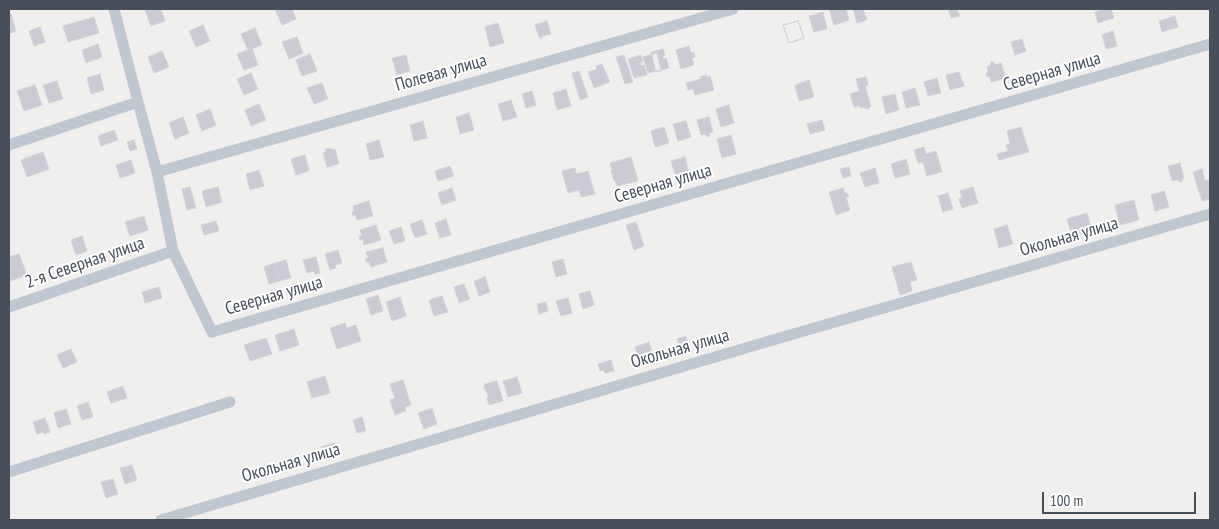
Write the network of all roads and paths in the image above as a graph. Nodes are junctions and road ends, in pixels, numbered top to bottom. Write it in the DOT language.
graph roads {
  1 [pos="114,9"];
  2 [pos="733,9"];
  3 [pos="1210,44"];
  4 [pos="138,102"];
  5 [pos="9,145"];
  6 [pos="158,172"];
  7 [pos="1210,214"];
  8 [pos="173,251"];
  9 [pos="9,307"];
  10 [pos="230,402"];
  11 [pos="9,472"];
  12 [pos="160,520"];
  1 -- 4 [label="street"];
  2 -- 6 [label="street, Полевая улица"];
  3 -- 8 [label="street, Северная улица"];
  4 -- 5 [label="street"];
  4 -- 6 [label="street"];
  6 -- 8 [label="street"];
  7 -- 12 [label="street, Окольная улица"];
  8 -- 9 [label="street, 2-я Северная улица"];
  10 -- 11 [label="street"];
}
